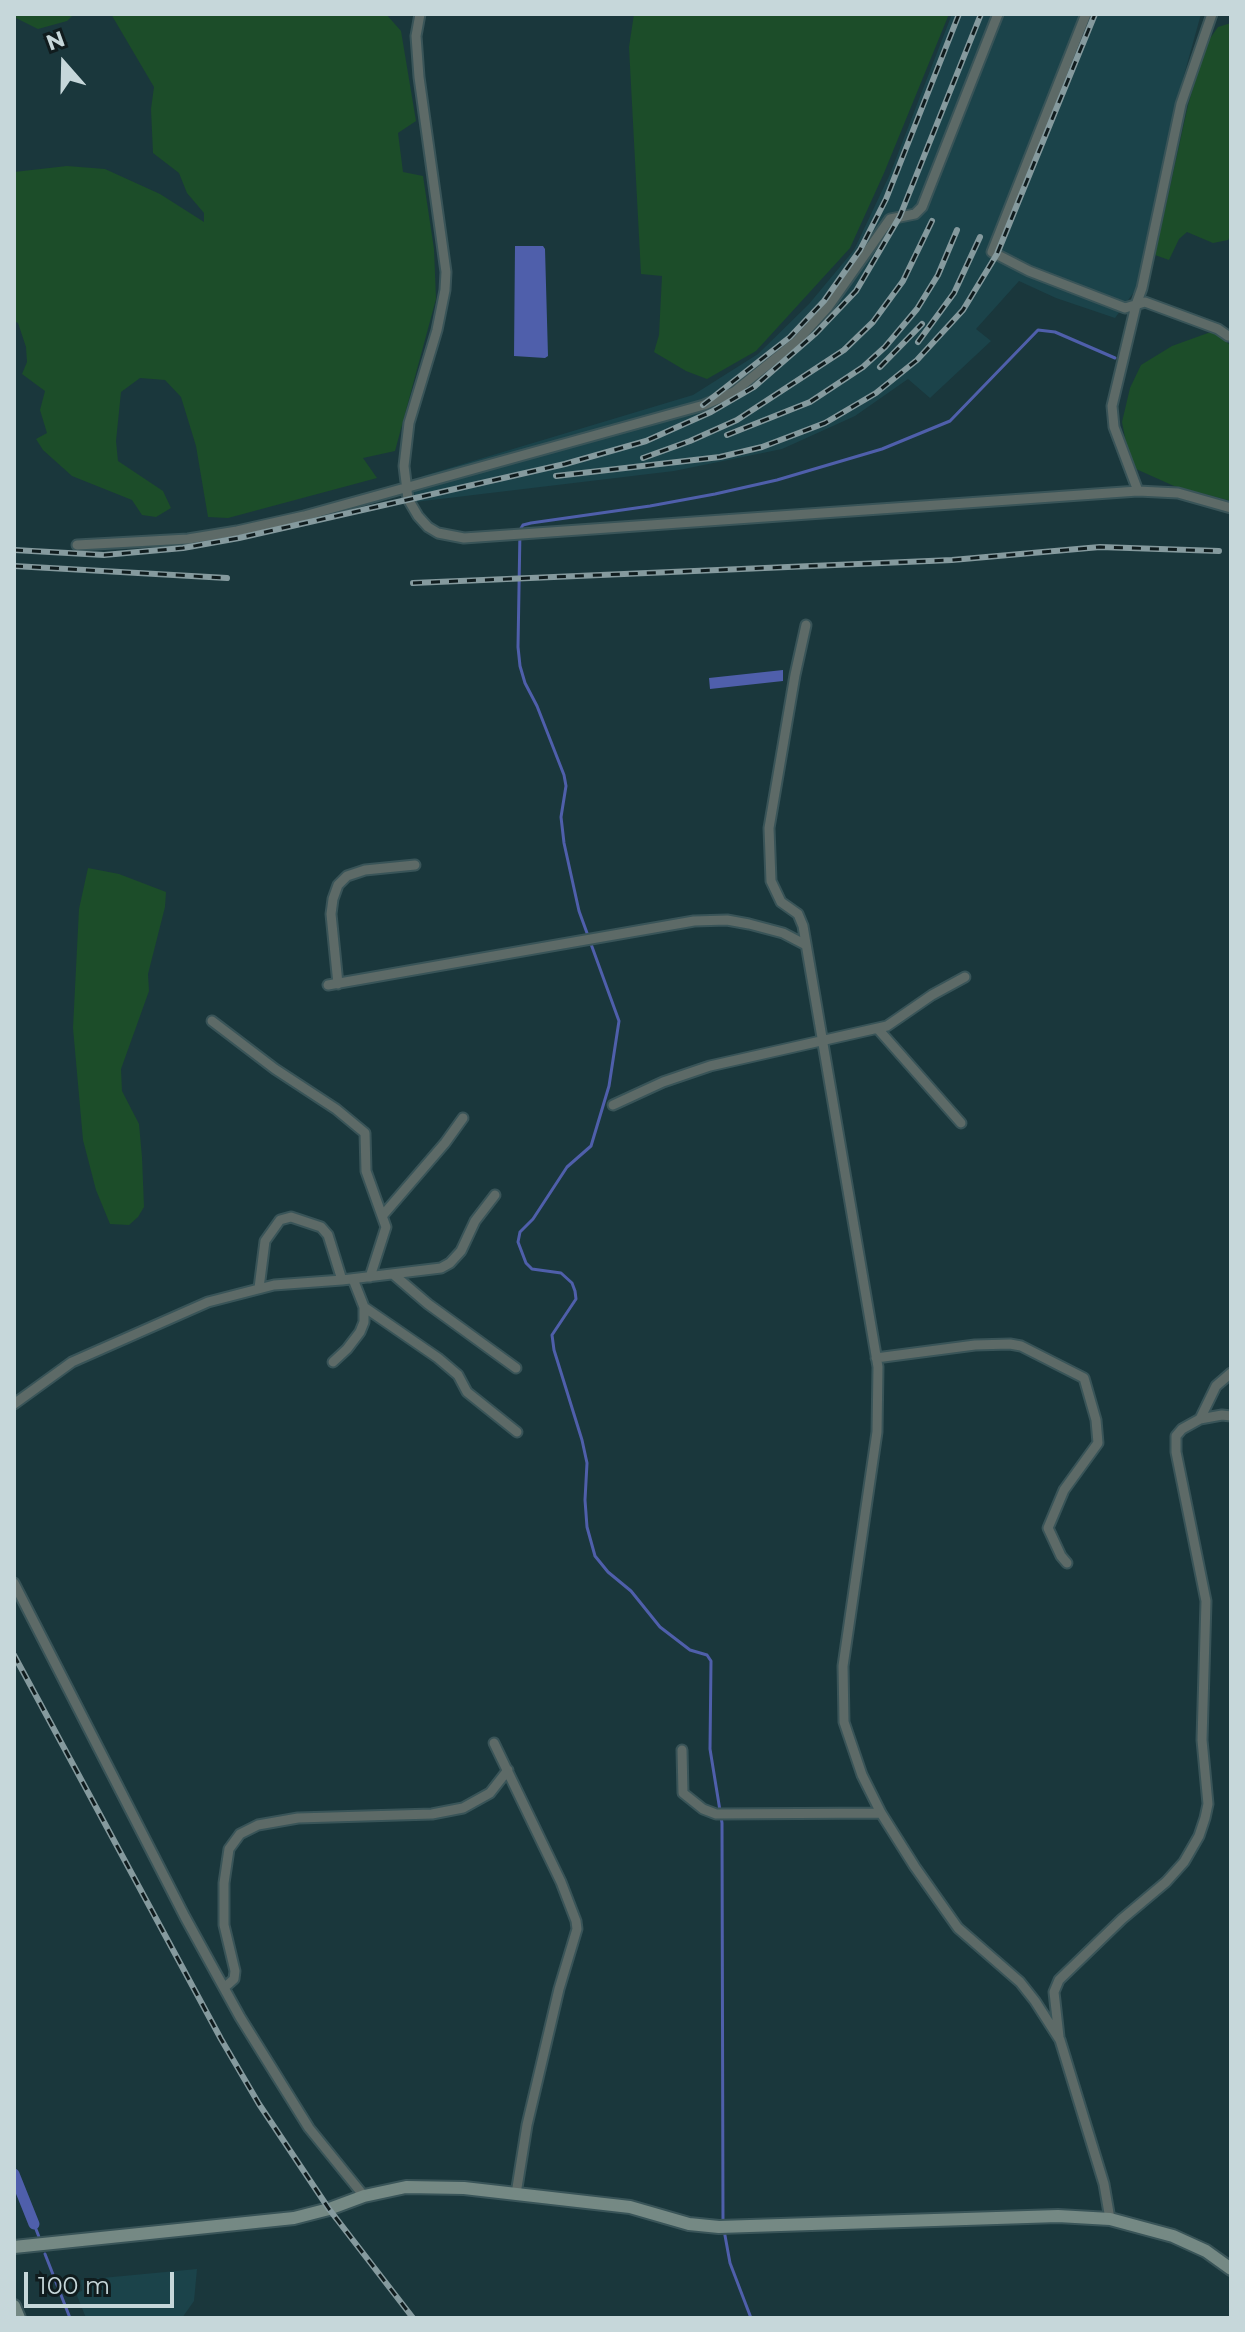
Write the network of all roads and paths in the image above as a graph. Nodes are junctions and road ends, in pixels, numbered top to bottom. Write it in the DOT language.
graph roads {
  1 [pos="420,14"];
  2 [pos="998,14"];
  3 [pos="1086,14"];
  4 [pos="1212,14"];
  5 [pos="1136,305"];
  6 [pos="1228,336"];
  7 [pos="405,487"];
  8 [pos="1138,491"];
  9 [pos="1231,508"];
  10 [pos="77,545"];
  11 [pos="806,625"];
  12 [pos="415,865"];
  13 [pos="806,945"];
  14 [pos="965,977"];
  15 [pos="212,1021"];
  16 [pos="878,1029"];
  17 [pos="822,1040"];
  18 [pos="613,1105"];
  19 [pos="463,1118"];
  20 [pos="961,1123"];
  21 [pos="495,1195"];
  22 [pos="383,1215"];
  23 [pos="393,1274"];
  24 [pos="370,1277"];
  25 [pos="353,1279"];
  26 [pos="342,1280"];
  27 [pos="259,1288"];
  28 [pos="364,1307"];
  29 [pos="876,1358"];
  30 [pos="333,1362"];
  31 [pos="516,1368"];
  32 [pos="1231,1373"];
  33 [pos="14,1404"];
  34 [pos="1231,1416"];
  35 [pos="1200,1419"];
  36 [pos="517,1432"];
  37 [pos="1067,1563"];
  38 [pos="14,1583"];
  39 [pos="494,1743"];
  40 [pos="682,1750"];
  41 [pos="508,1770"];
  42 [pos="881,1813"];
  43 [pos="224,1988"];
  44 [pos="1060,2040"];
  45 [pos="516,2194"];
  46 [pos="364,2196"];
  47 [pos="1110,2219"];
  48 [pos="15,2244"];
  49 [pos="1231,2269"];
  50 [pos="14,2306"];
  51 [pos="19,2318"];
  1 -- 7 [label="street"];
  2 -- 7 [label="street"];
  3 -- 5 [label="street"];
  4 -- 5 [label="street"];
  5 -- 6 [label="street"];
  5 -- 8 [label="street"];
  7 -- 8 [label="street"];
  7 -- 10 [label="street"];
  8 -- 9 [label="street"];
  11 -- 13 [label="street"];
  12 -- 13 [label="street"];
  13 -- 17 [label="street"];
  14 -- 16 [label="street"];
  15 -- 22 [label="street"];
  16 -- 17 [label="street"];
  16 -- 20 [label="street"];
  17 -- 18 [label="street"];
  17 -- 29 [label="street"];
  19 -- 22 [label="street"];
  21 -- 23 [label="street"];
  22 -- 24 [label="street"];
  23 -- 24 [label="street"];
  23 -- 31 [label="street"];
  24 -- 25 [label="street"];
  25 -- 26 [label="street"];
  25 -- 28 [label="street"];
  26 -- 27 [label="street"];
  26 -- 27 [label="street"];
  27 -- 33 [label="street"];
  28 -- 30 [label="street"];
  28 -- 36 [label="street"];
  29 -- 37 [label="street"];
  29 -- 42 [label="street"];
  32 -- 35 [label="street"];
  34 -- 35 [label="street"];
  35 -- 44 [label="street"];
  38 -- 43 [label="street"];
  39 -- 41 [label="street"];
  40 -- 42 [label="street"];
  41 -- 43 [label="street"];
  41 -- 45 [label="street"];
  42 -- 44 [label="street"];
  43 -- 46 [label="street"];
  44 -- 47 [label="street"];
  45 -- 46 [label="main road"];
  45 -- 47 [label="main road"];
  46 -- 48 [label="main road"];
  47 -- 49 [label="main road"];
  50 -- 51 [label="main road"];
}
